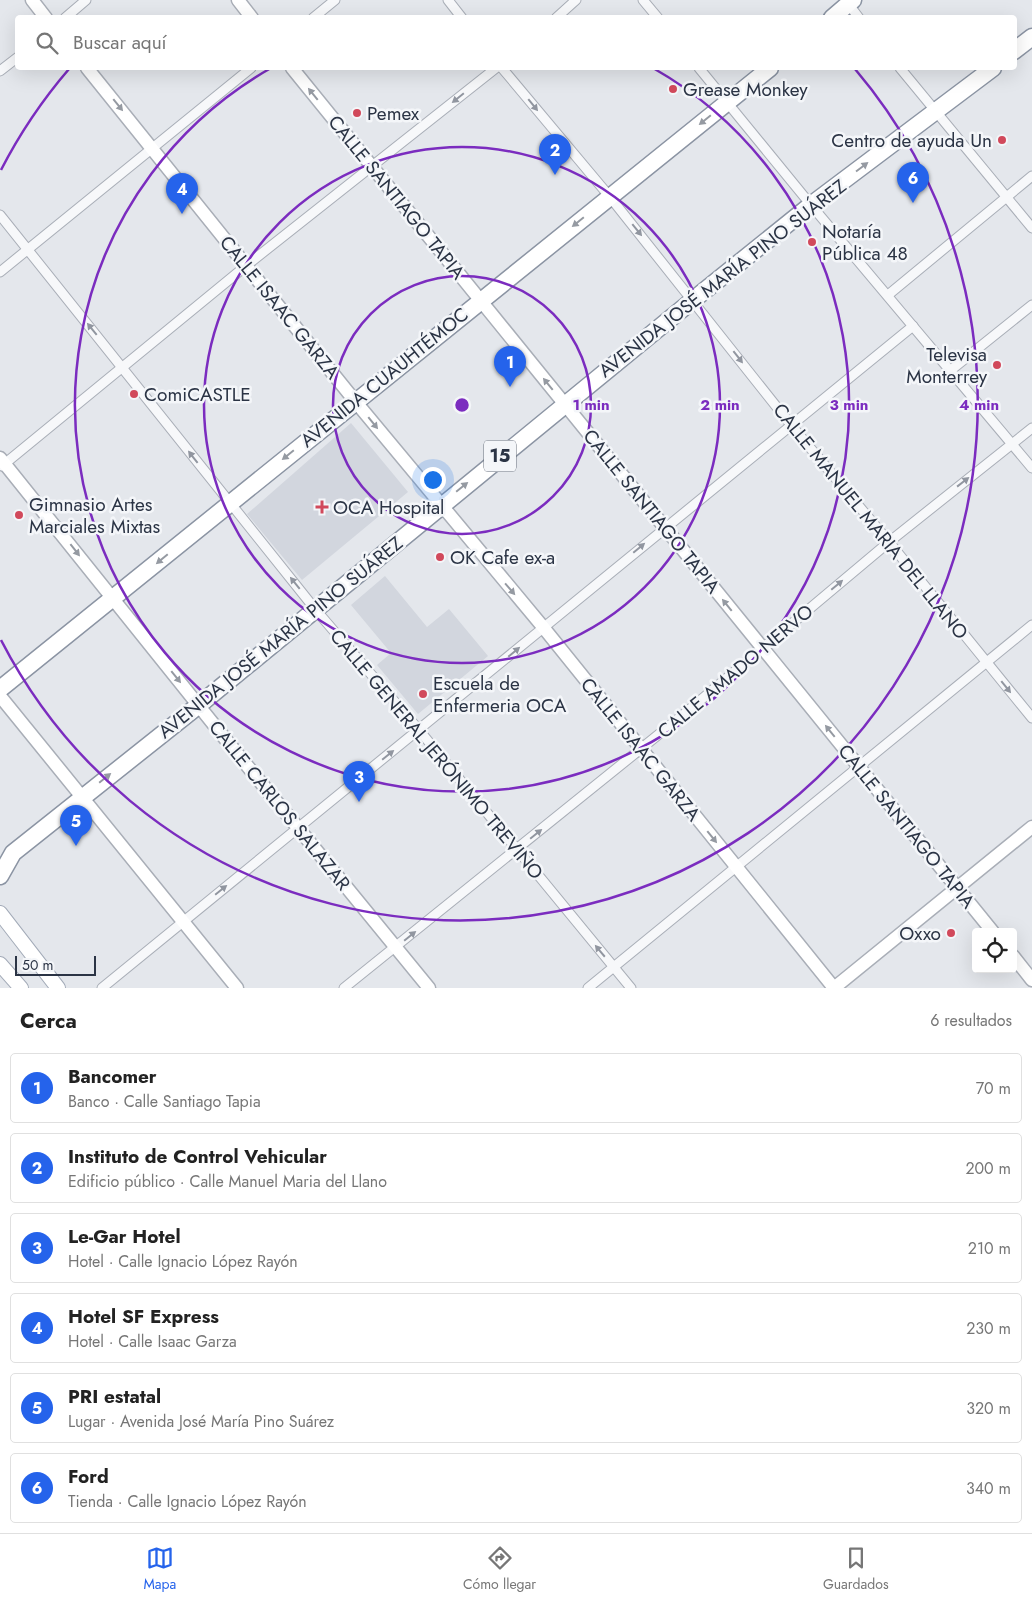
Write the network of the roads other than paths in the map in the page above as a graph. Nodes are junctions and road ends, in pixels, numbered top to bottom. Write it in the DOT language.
graph roads {
  1 [pos="32,0"];
  2 [pos="86,0"];
  3 [pos="238,0"];
  4 [pos="335,0"];
  5 [pos="448,0"];
  6 [pos="576,0"];
  7 [pos="643,0"];
  8 [pos="849,1"];
  9 [pos="44,15"];
  10 [pos="68,15"];
  11 [pos="250,15"];
  12 [pos="317,15"];
  13 [pos="460,15"];
  14 [pos="559,15"];
  15 [pos="656,15"];
  16 [pos="835,15"];
  17 [pos="857,15"];
  18 [pos="1032,37"];
  19 [pos="1017,49"];
  20 [pos="15,59"];
  21 [pos="89,70"];
  22 [pos="249,70"];
  23 [pos="294,70"];
  24 [pos="493,70"];
  25 [pos="504,70"];
  26 [pos="701,70"];
  27 [pos="768,70"];
  28 [pos="902,70"];
  29 [pos="990,70"];
  30 [pos="0,71"];
  31 [pos="728,102"];
  32 [pos="937,111"];
  33 [pos="152,148"];
  34 [pos="372,166"];
  35 [pos="1032,176"];
  36 [pos="610,197"];
  37 [pos="1006,197"];
  38 [pos="811,205"];
  39 [pos="0,216"];
  40 [pos="1032,228"];
  41 [pos="28,249"];
  42 [pos="247,265"];
  43 [pos="0,272"];
  44 [pos="888,296"];
  45 [pos="481,299"];
  46 [pos="693,300"];
  47 [pos="1032,305"];
  48 [pos="913,326"];
  49 [pos="122,367"];
  50 [pos="951,370"];
  51 [pos="355,401"];
  52 [pos="565,404"];
  53 [pos="791,425"];
  54 [pos="1032,428"];
  55 [pos="1013,444"];
  56 [pos="2,463"];
  57 [pos="1032,468"];
  58 [pos="229,503"];
  59 [pos="440,505"];
  60 [pos="664,528"];
  61 [pos="889,542"];
  62 [pos="113,599"];
  63 [pos="315,609"];
  64 [pos="1032,625"];
  65 [pos="543,627"];
  66 [pos="763,649"];
  67 [pos="986,662"];
  68 [pos="0,689"];
  69 [pos="0,696"];
  70 [pos="198,705"];
  71 [pos="1032,718"];
  72 [pos="419,730"];
  73 [pos="640,749"];
  74 [pos="859,766"];
  75 [pos="83,796"];
  76 [pos="299,828"];
  77 [pos="1032,828"];
  78 [pos="517,850"];
  79 [pos="7,855"];
  80 [pos="736,866"];
  81 [pos="0,876"];
  82 [pos="957,887"];
  83 [pos="0,912"];
  84 [pos="183,921"];
  85 [pos="990,928"];
  86 [pos="396,948"];
  87 [pos="1017,961"];
  88 [pos="0,964"];
  89 [pos="613,967"];
  90 [pos="1032,980"];
  91 [pos="21,988"];
  92 [pos="58,988"];
  93 [pos="102,988"];
  94 [pos="237,988"];
  95 [pos="344,988"];
  96 [pos="429,988"];
  97 [pos="588,988"];
  98 [pos="631,988"];
  99 [pos="834,988"];
  1 -- 9 [label="street"];
  2 -- 10 [label="street"];
  3 -- 11 [label="street"];
  4 -- 12 [label="street"];
  5 -- 13 [label="street"];
  6 -- 14 [label="street"];
  7 -- 15 [label="street"];
  8 -- 16 [label="highway"];
  8 -- 17 [label="street"];
  18 -- 19 [label="highway"];
  20 -- 30 [label="street"];
  21 -- 33 [label="street, CALLE ISAAC GARZA, one-way"];
  22 -- 33 [label="street"];
  34 -- 23 [label="street, CALLE SANTIAGO TAPIA, one-way"];
  24 -- 34 [label="street, one-way"];
  25 -- 36 [label="street, CALLE MANUEL MARIA DEL LLANO, one-way"];
  26 -- 31 [label="street"];
  27 -- 31 [label="highway, AVENIDA CUAUHTÉMOC"];
  28 -- 32 [label="street"];
  29 -- 32 [label="highway, AVENIDA JOSÉ MARÍA PINO SUÁREZ / 15"];
  31 -- 36 [label="highway, AVENIDA CUAUHTÉMOC, one-way"];
  31 -- 38 [label="street"];
  32 -- 37 [label="street"];
  38 -- 32 [label="highway, AVENIDA JOSÉ MARÍA PINO SUÁREZ / 15, one-way"];
  33 -- 41 [label="street"];
  33 -- 42 [label="street, CALLE ISAAC GARZA"];
  34 -- 42 [label="street"];
  34 -- 45 [label="street, CALLE SANTIAGO TAPIA"];
  35 -- 37 [label="street"];
  36 -- 45 [label="highway, AVENIDA CUAUHTÉMOC, one-way"];
  36 -- 46 [label="street, CALLE MANUEL MARIA DEL LLANO, one-way"];
  37 -- 40 [label="street"];
  37 -- 44 [label="street"];
  38 -- 44 [label="street"];
  38 -- 46 [label="highway, AVENIDA JOSÉ MARÍA PINO SUÁREZ / 15"];
  39 -- 41 [label="street, CALLE GENERAL JERÓNIMO TREVIÑO"];
  41 -- 43 [label="street"];
  49 -- 41 [label="street, CALLE GENERAL JERÓNIMO TREVIÑO, one-way"];
  42 -- 49 [label="street"];
  42 -- 51 [label="street, CALLE ISAAC GARZA"];
  44 -- 48 [label="street"];
  45 -- 51 [label="highway, AVENIDA CUAUHTÉMOC"];
  52 -- 45 [label="street, CALLE SANTIAGO TAPIA, one-way"];
  46 -- 52 [label="highway, AVENIDA JOSÉ MARÍA PINO SUÁREZ / 15"];
  46 -- 53 [label="street, CALLE MANUEL MARIA DEL LLANO, one-way"];
  47 -- 50 [label="street"];
  48 -- 50 [label="street"];
  48 -- 53 [label="street"];
  49 -- 56 [label="street"];
  58 -- 49 [label="street, CALLE GENERAL JERÓNIMO TREVIÑO, one-way"];
  50 -- 55 [label="street"];
  51 -- 58 [label="highway, AVENIDA CUAUHTÉMOC, one-way"];
  51 -- 59 [label="street, CALLE ISAAC GARZA, one-way"];
  59 -- 52 [label="highway, AVENIDA JOSÉ MARÍA PINO SUÁREZ / 15, one-way"];
  52 -- 60 [label="street, CALLE SANTIAGO TAPIA"];
  53 -- 60 [label="street"];
  53 -- 61 [label="street, CALLE MANUEL MARIA DEL LLANO"];
  54 -- 55 [label="street, CALLE AMADO NERVO"];
  55 -- 57 [label="street"];
  61 -- 55 [label="street, CALLE AMADO NERVO, one-way"];
  56 -- 62 [label="street, CALLE CARLOS SALAZAR, one-way"];
  58 -- 62 [label="highway, AVENIDA CUAUHTÉMOC, one-way"];
  63 -- 58 [label="street, CALLE GENERAL JERÓNIMO TREVIÑO, one-way"];
  59 -- 63 [label="highway, AVENIDA JOSÉ MARÍA PINO SUÁREZ / 15"];
  59 -- 65 [label="street, CALLE ISAAC GARZA, one-way"];
  65 -- 60 [label="street, one-way"];
  66 -- 60 [label="street, CALLE SANTIAGO TAPIA, one-way"];
  66 -- 61 [label="street, CALLE AMADO NERVO, one-way"];
  61 -- 67 [label="street, CALLE MANUEL MARIA DEL LLANO"];
  62 -- 68 [label="highway, AVENIDA CUAUHTÉMOC"];
  62 -- 70 [label="street, CALLE CARLOS SALAZAR, one-way"];
  63 -- 70 [label="highway, AVENIDA JOSÉ MARÍA PINO SUÁREZ / 15"];
  63 -- 72 [label="street, CALLE GENERAL JERÓNIMO TREVIÑO"];
  64 -- 67 [label="street"];
  72 -- 65 [label="street, one-way"];
  65 -- 73 [label="street, CALLE ISAAC GARZA"];
  66 -- 73 [label="street, CALLE AMADO NERVO"];
  74 -- 66 [label="street, CALLE SANTIAGO TAPIA, one-way"];
  67 -- 71 [label="street, CALLE MANUEL MARIA DEL LLANO, one-way"];
  67 -- 74 [label="street"];
  69 -- 75 [label="street"];
  75 -- 70 [label="highway, AVENIDA JOSÉ MARÍA PINO SUÁREZ / 15, one-way"];
  70 -- 76 [label="street, CALLE CARLOS SALAZAR"];
  76 -- 72 [label="street, one-way"];
  72 -- 78 [label="street, CALLE GENERAL JERÓNIMO TREVIÑO"];
  78 -- 73 [label="street, CALLE AMADO NERVO, one-way"];
  73 -- 80 [label="street, CALLE ISAAC GARZA, one-way"];
  74 -- 80 [label="street"];
  74 -- 82 [label="street, CALLE SANTIAGO TAPIA"];
  75 -- 79 [label="highway, AVENIDA JOSÉ MARÍA PINO SUÁREZ / 15"];
  75 -- 84 [label="street"];
  84 -- 76 [label="street, one-way"];
  76 -- 86 [label="street, CALLE CARLOS SALAZAR"];
  77 -- 82 [label="street"];
  86 -- 78 [label="street, CALLE AMADO NERVO, one-way"];
  89 -- 78 [label="street, CALLE GENERAL JERÓNIMO TREVIÑO, one-way"];
  79 -- 81 [label="highway, AVENIDA JOSÉ MARÍA PINO SUÁREZ / 15"];
  80 -- 89 [label="street"];
  80 -- 99 [label="street, CALLE ISAAC GARZA"];
  82 -- 85 [label="street, CALLE SANTIAGO TAPIA"];
  82 -- 99 [label="street"];
  83 -- 92 [label="main road"];
  84 -- 93 [label="street"];
  84 -- 94 [label="street"];
  86 -- 95 [label="street, CALLE AMADO NERVO"];
  86 -- 96 [label="street, CALLE CARLOS SALAZAR"];
  87 -- 90 [label="street"];
  88 -- 91 [label="main road"];
  89 -- 97 [label="street"];
  89 -- 98 [label="street, CALLE GENERAL JERÓNIMO TREVIÑO"];
}
